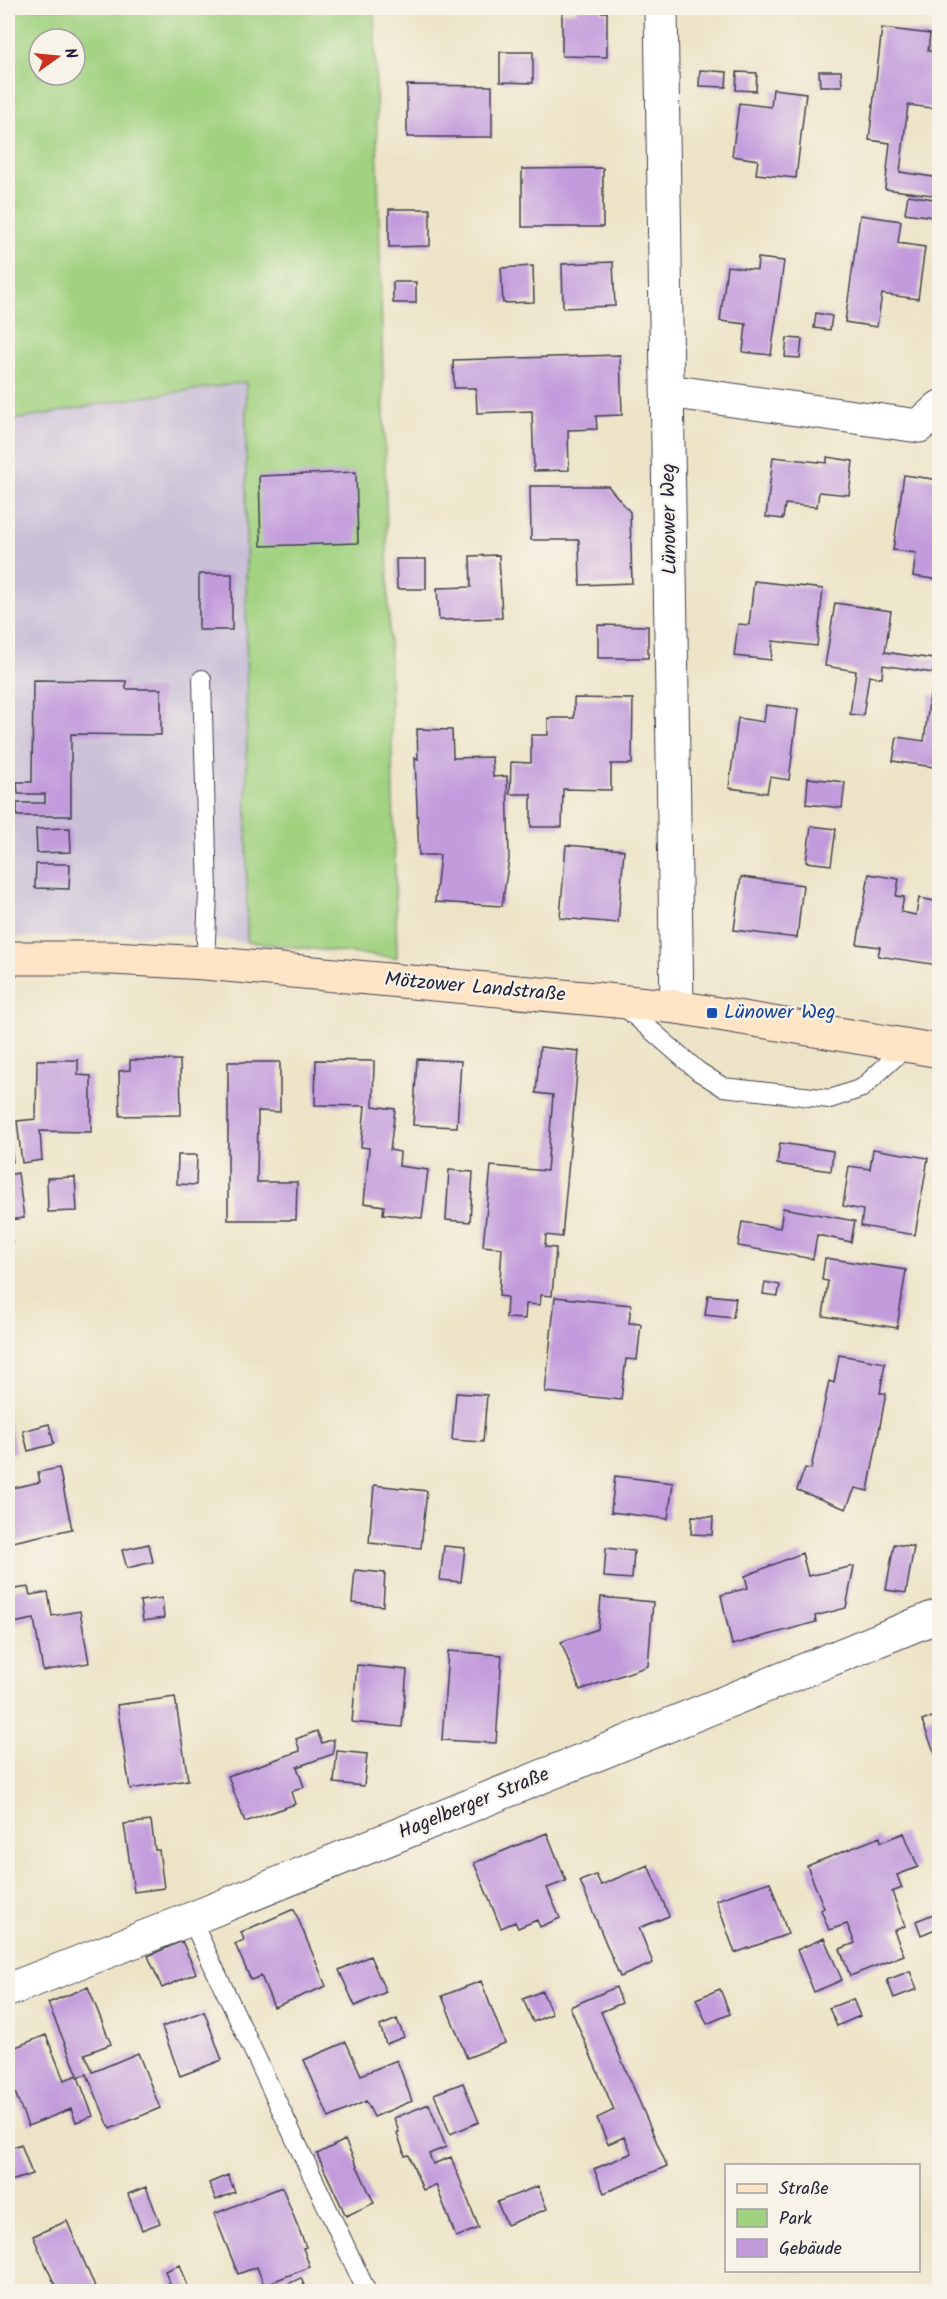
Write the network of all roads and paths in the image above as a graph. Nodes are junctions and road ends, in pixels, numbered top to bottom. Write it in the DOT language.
graph roads {
  1 [pos="661,8"];
  2 [pos="668,391"];
  3 [pos="929,416"];
  4 [pos="202,678"];
  5 [pos="8,958"];
  6 [pos="206,963"];
  7 [pos="617,1001"];
  8 [pos="677,1007"];
  9 [pos="907,1046"];
  10 [pos="939,1051"];
  11 [pos="939,1615"];
  12 [pos="191,1919"];
  13 [pos="8,1990"];
  14 [pos="367,2292"];
  1 -- 2 [label="street, Lünower Weg"];
  2 -- 3 [label="street"];
  2 -- 8 [label="street, Lünower Weg"];
  4 -- 6 [label="lane"];
  5 -- 6 [label="main road, Mötzower Landstraße"];
  6 -- 7 [label="main road, Mötzower Landstraße"];
  7 -- 8 [label="main road, Mötzower Landstraße"];
  7 -- 9 [label="lane"];
  8 -- 9 [label="main road, Mötzower Landstraße"];
  9 -- 10 [label="main road, Mötzower Landstraße"];
  11 -- 12 [label="street, Hagelberger Straße"];
  12 -- 13 [label="street, Hagelberger Straße"];
  12 -- 14 [label="lane"];
}
